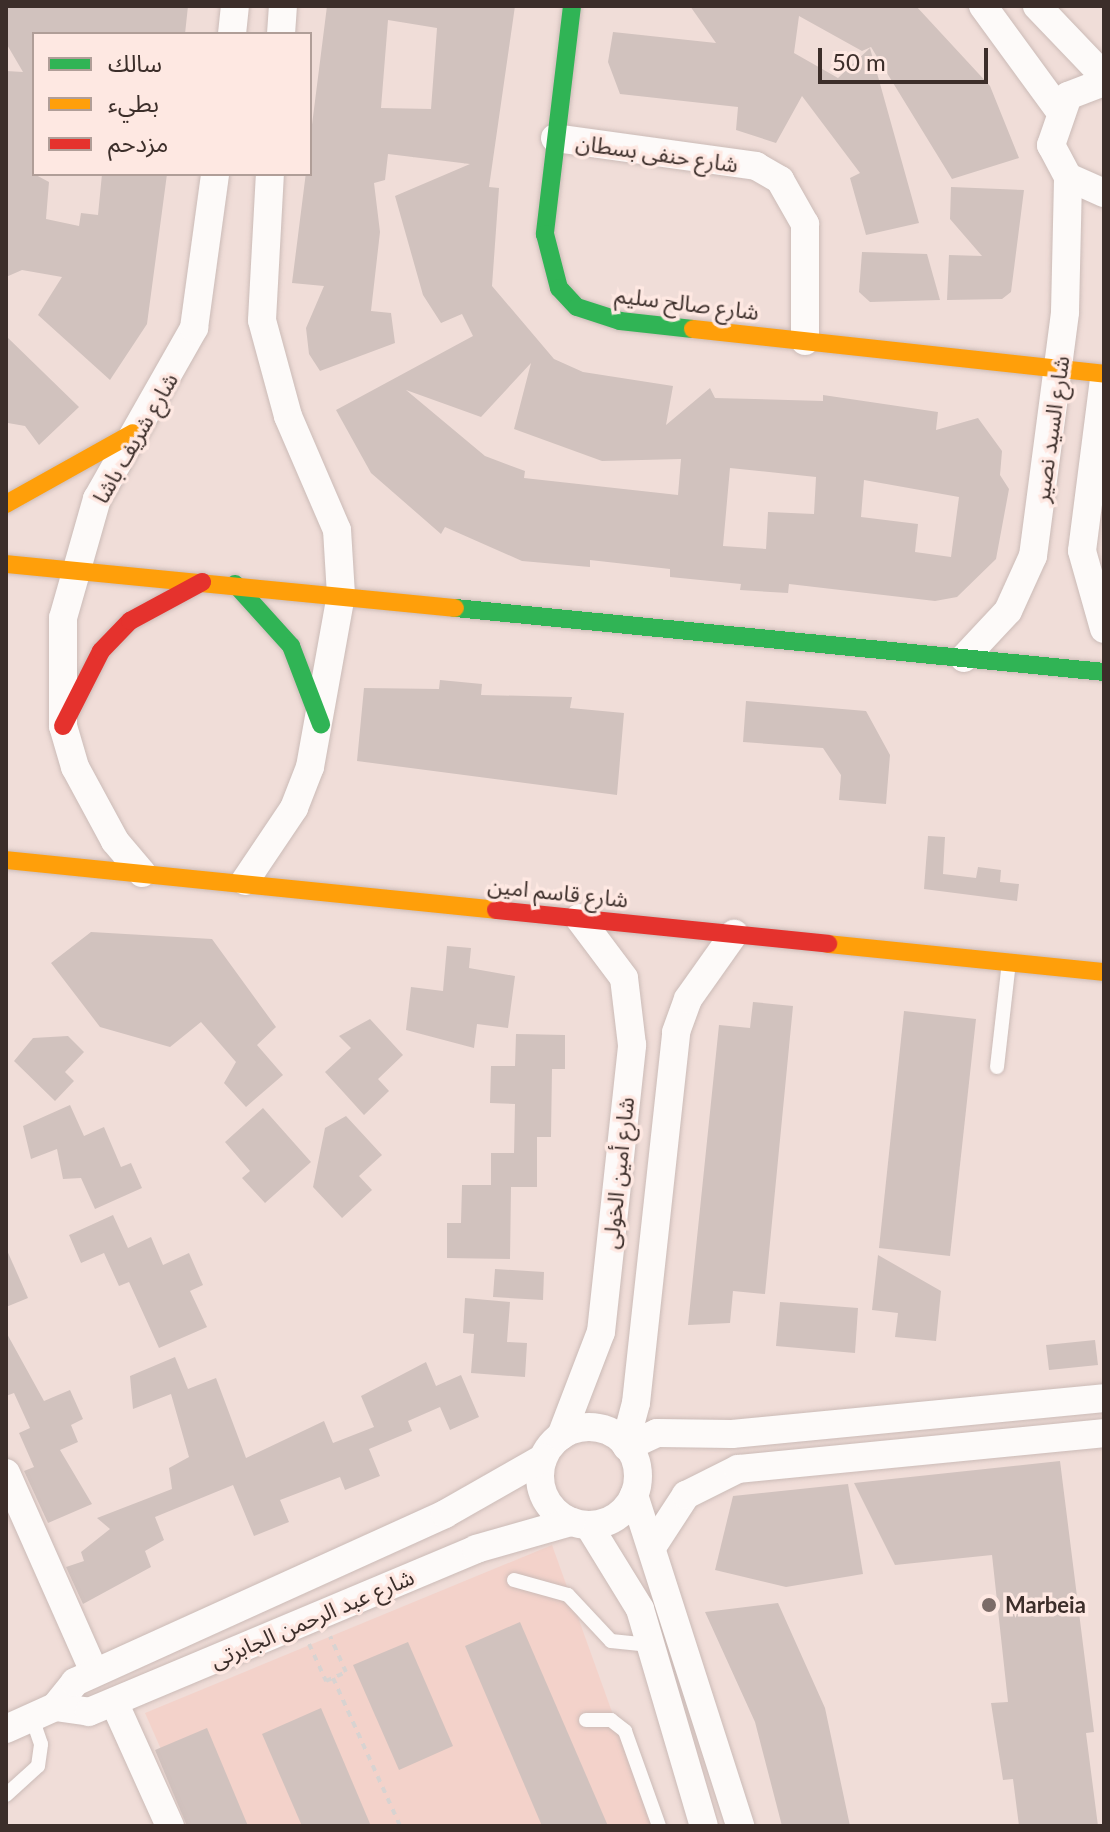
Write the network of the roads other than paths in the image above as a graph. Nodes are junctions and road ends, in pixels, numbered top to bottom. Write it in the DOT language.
graph roads {
  1 [pos="235,6"];
  2 [pos="283,6"];
  3 [pos="572,6"];
  4 [pos="983,6"];
  5 [pos="1037,6"];
  6 [pos="232,32"];
  7 [pos="281,32"];
  8 [pos="1104,79"];
  9 [pos="1058,109"];
  10 [pos="555,138"];
  11 [pos="215,176"];
  12 [pos="270,176"];
  13 [pos="1068,177"];
  14 [pos="1104,193"];
  15 [pos="805,341"];
  16 [pos="1060,370"];
  17 [pos="1104,377"];
  18 [pos="133,433"];
  19 [pos="6,504"];
  20 [pos="6,564"];
  21 [pos="71,570"];
  22 [pos="204,581"];
  23 [pos="235,584"];
  24 [pos="341,595"];
  25 [pos="1104,629"];
  26 [pos="964,658"];
  27 [pos="1104,672"];
  28 [pos="321,724"];
  29 [pos="63,726"];
  30 [pos="6,860"];
  31 [pos="142,873"];
  32 [pos="245,881"];
  33 [pos="579,918"];
  34 [pos="734,934"];
  35 [pos="1009,962"];
  36 [pos="1104,972"];
  37 [pos="997,1067"];
  38 [pos="1104,1398"];
  39 [pos="1104,1433"];
  40 [pos="626,1445"];
  41 [pos="552,1447"];
  42 [pos="6,1473"];
  43 [pos="634,1495"];
  44 [pos="580,1524"];
  45 [pos="654,1544"];
  46 [pos="514,1580"];
  47 [pos="650,1645"];
  48 [pos="94,1672"];
  49 [pos="114,1702"];
  50 [pos="31,1718"];
  51 [pos="586,1720"];
  52 [pos="6,1795"];
  53 [pos="170,1826"];
  54 [pos="659,1826"];
  55 [pos="704,1826"];
  56 [pos="740,1826"];
  1 -- 6 [label="street"];
  2 -- 7 [label="street"];
  3 -- 10 [label="main road, شارع صالح سليم"];
  4 -- 9 [label="street"];
  5 -- 8 [label="street"];
  8 -- 9 [label="street"];
  9 -- 13 [label="street"];
  10 -- 15 [label="street, شارع حنفى بسطان"];
  10 -- 15 [label="main road, شارع صالح سليم"];
  11 -- 18 [label="street, شارع شريف باشا"];
  12 -- 24 [label="street"];
  13 -- 14 [label="street"];
  13 -- 16 [label="street, شارع السيد نصير"];
  15 -- 16 [label="main road, شارع صالح سليم"];
  16 -- 17 [label="main road, شارع صالح سليم"];
  16 -- 26 [label="street, شارع السيد نصير"];
  17 -- 25 [label="street, شارع السيد نصير"];
  18 -- 19 [label="main road"];
  18 -- 21 [label="street, شارع شريف باشا"];
  20 -- 21 [label="main road"];
  21 -- 22 [label="main road"];
  21 -- 29 [label="street, شارع شريف باشا"];
  22 -- 23 [label="main road"];
  22 -- 29 [label="main road"];
  23 -- 24 [label="main road"];
  23 -- 28 [label="main road"];
  24 -- 26 [label="main road"];
  24 -- 28 [label="street"];
  26 -- 27 [label="main road"];
  28 -- 32 [label="street"];
  29 -- 31 [label="street, شارع شريف باشا"];
  30 -- 31 [label="main road, شارع قاسم امين"];
  31 -- 32 [label="main road, شارع قاسم امين"];
  32 -- 33 [label="main road, شارع قاسم امين"];
  33 -- 34 [label="main road, شارع قاسم امين"];
  33 -- 41 [label="street, شارع أمين الخولى"];
  34 -- 35 [label="main road, شارع قاسم امين"];
  34 -- 40 [label="street, شارع أمين الخولى"];
  35 -- 36 [label="main road, شارع قاسم امين"];
  35 -- 37 [label="lane"];
  38 -- 40 [label="street"];
  39 -- 45 [label="street"];
  40 -- 41 [label="street"];
  40 -- 43 [label="street"];
  41 -- 44 [label="street"];
  41 -- 48 [label="street, شارع عبد الرحمن الجابرتى"];
  42 -- 48 [label="street"];
  43 -- 44 [label="street"];
  43 -- 45 [label="street"];
  44 -- 47 [label="street"];
  44 -- 49 [label="street, شارع عبد الرحمن الجابرتى"];
  45 -- 56 [label="street"];
  46 -- 47 [label="lane"];
  47 -- 55 [label="street"];
  48 -- 50 [label="street, شارع عبد الرحمن الجابرتى"];
  49 -- 50 [label="street, شارع عبد الرحمن الجابرتى"];
  49 -- 53 [label="street"];
  50 -- 52 [label="lane"];
  51 -- 54 [label="lane"];
}
